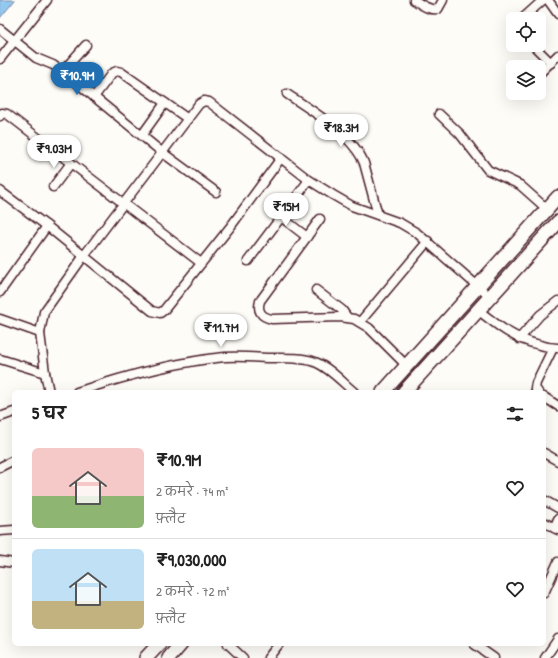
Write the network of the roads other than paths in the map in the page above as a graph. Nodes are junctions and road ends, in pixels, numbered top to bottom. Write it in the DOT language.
graph roads {
  1 [pos="47,0"];
  2 [pos="414,0"];
  3 [pos="444,0"];
  4 [pos="543,0"];
  5 [pos="548,0"];
  6 [pos="530,12"];
  7 [pos="558,14"];
  8 [pos="0,29"];
  9 [pos="15,40"];
  10 [pos="86,45"];
  11 [pos="540,52"];
  12 [pos="558,56"];
  13 [pos="0,59"];
  14 [pos="551,63"];
  15 [pos="546,68"];
  16 [pos="62,72"];
  17 [pos="287,94"];
  18 [pos="94,97"];
  19 [pos="165,103"];
  20 [pos="439,114"];
  21 [pos="0,116"];
  22 [pos="188,119"];
  23 [pos="142,135"];
  24 [pos="163,153"];
  25 [pos="281,158"];
  26 [pos="71,163"];
  27 [pos="309,180"];
  28 [pos="53,187"];
  29 [pos="0,192"];
  30 [pos="216,192"];
  31 [pos="558,197"];
  32 [pos="124,204"];
  33 [pos="547,209"];
  34 [pos="378,215"];
  35 [pos="281,217"];
  36 [pos="320,219"];
  37 [pos="558,222"];
  38 [pos="47,226"];
  39 [pos="307,237"];
  40 [pos="428,241"];
  41 [pos="84,257"];
  42 [pos="248,261"];
  43 [pos="201,263"];
  44 [pos="478,286"];
  45 [pos="316,290"];
  46 [pos="0,292"];
  47 [pos="490,297"];
  48 [pos="558,301"];
  49 [pos="478,310"];
  50 [pos="347,317"];
  51 [pos="0,320"];
  52 [pos="360,322"];
  53 [pos="40,333"];
  54 [pos="519,339"];
  55 [pos="555,348"];
  56 [pos="0,359"];
  57 [pos="407,366"];
  58 [pos="45,373"];
  59 [pos="49,390"];
  60 [pos="83,390"];
  61 [pos="352,390"];
  62 [pos="386,390"];
  63 [pos="406,390"];
  64 [pos="536,390"];
  65 [pos="546,397"];
  66 [pos="558,406"];
  67 [pos="12,413"];
  68 [pos="0,417"];
  69 [pos="546,455"];
  70 [pos="558,459"];
  71 [pos="12,461"];
  72 [pos="0,467"];
  73 [pos="546,501"];
  74 [pos="558,508"];
  75 [pos="558,519"];
  76 [pos="546,523"];
  77 [pos="556,529"];
  78 [pos="12,530"];
  79 [pos="0,532"];
  80 [pos="0,561"];
  81 [pos="558,562"];
  82 [pos="12,563"];
  83 [pos="546,589"];
  84 [pos="558,639"];
  85 [pos="157,646"];
  86 [pos="179,646"];
  87 [pos="230,646"];
  88 [pos="277,646"];
  89 [pos="477,646"];
  90 [pos="146,658"];
  91 [pos="168,658"];
  92 [pos="243,658"];
  93 [pos="268,658"];
  94 [pos="494,658"];
  95 [pos="545,658"];
  1 -- 9 [label="street"];
  2 -- 3 [label="street"];
  4 -- 6 [label="street"];
  5 -- 7 [label="street"];
  8 -- 9 [label="street"];
  9 -- 13 [label="street"];
  9 -- 16 [label="street"];
  10 -- 16 [label="street"];
  11 -- 14 [label="street"];
  12 -- 14 [label="street"];
  14 -- 15 [label="street"];
  16 -- 18 [label="street"];
  17 -- 34 [label="street"];
  18 -- 19 [label="street"];
  18 -- 23 [label="street"];
  19 -- 22 [label="street"];
  19 -- 23 [label="street"];
  20 -- 33 [label="street"];
  21 -- 26 [label="street"];
  22 -- 24 [label="street"];
  22 -- 25 [label="street"];
  23 -- 24 [label="street"];
  24 -- 30 [label="street"];
  24 -- 32 [label="street"];
  25 -- 27 [label="street"];
  25 -- 43 [label="street"];
  26 -- 28 [label="street"];
  26 -- 32 [label="street"];
  27 -- 34 [label="street"];
  27 -- 35 [label="street"];
  29 -- 38 [label="street"];
  31 -- 33 [label="main road"];
  32 -- 41 [label="street"];
  32 -- 43 [label="street"];
  33 -- 44 [label="main road"];
  34 -- 40 [label="street"];
  35 -- 39 [label="street"];
  35 -- 42 [label="street"];
  36 -- 39 [label="street"];
  37 -- 47 [label="main road"];
  38 -- 41 [label="street"];
  38 -- 46 [label="street"];
  39 -- 50 [label="street"];
  40 -- 44 [label="street"];
  40 -- 52 [label="street"];
  41 -- 43 [label="street"];
  41 -- 53 [label="street"];
  44 -- 47 [label="street"];
  44 -- 57 [label="main road"];
  45 -- 50 [label="street"];
  47 -- 49 [label="main road"];
  48 -- 54 [label="street"];
  49 -- 54 [label="street"];
  49 -- 63 [label="main road"];
  50 -- 52 [label="street"];
  51 -- 53 [label="street"];
  52 -- 57 [label="street"];
  53 -- 58 [label="street"];
  54 -- 55 [label="street"];
  55 -- 64 [label="street"];
  56 -- 58 [label="street"];
  57 -- 62 [label="main road"];
  58 -- 59 [label="street"];
  60 -- 61 [label="street"];
  65 -- 66 [label="street"];
  67 -- 68 [label="street"];
  69 -- 70 [label="street"];
  71 -- 72 [label="street"];
  73 -- 74 [label="street"];
  75 -- 77 [label="street"];
  76 -- 77 [label="street"];
  78 -- 79 [label="street"];
  80 -- 82 [label="street"];
  81 -- 83 [label="street"];
  84 -- 95 [label="street"];
  85 -- 90 [label="main road"];
  86 -- 91 [label="main road"];
  87 -- 92 [label="street"];
  88 -- 93 [label="street"];
  89 -- 94 [label="street"];
}
